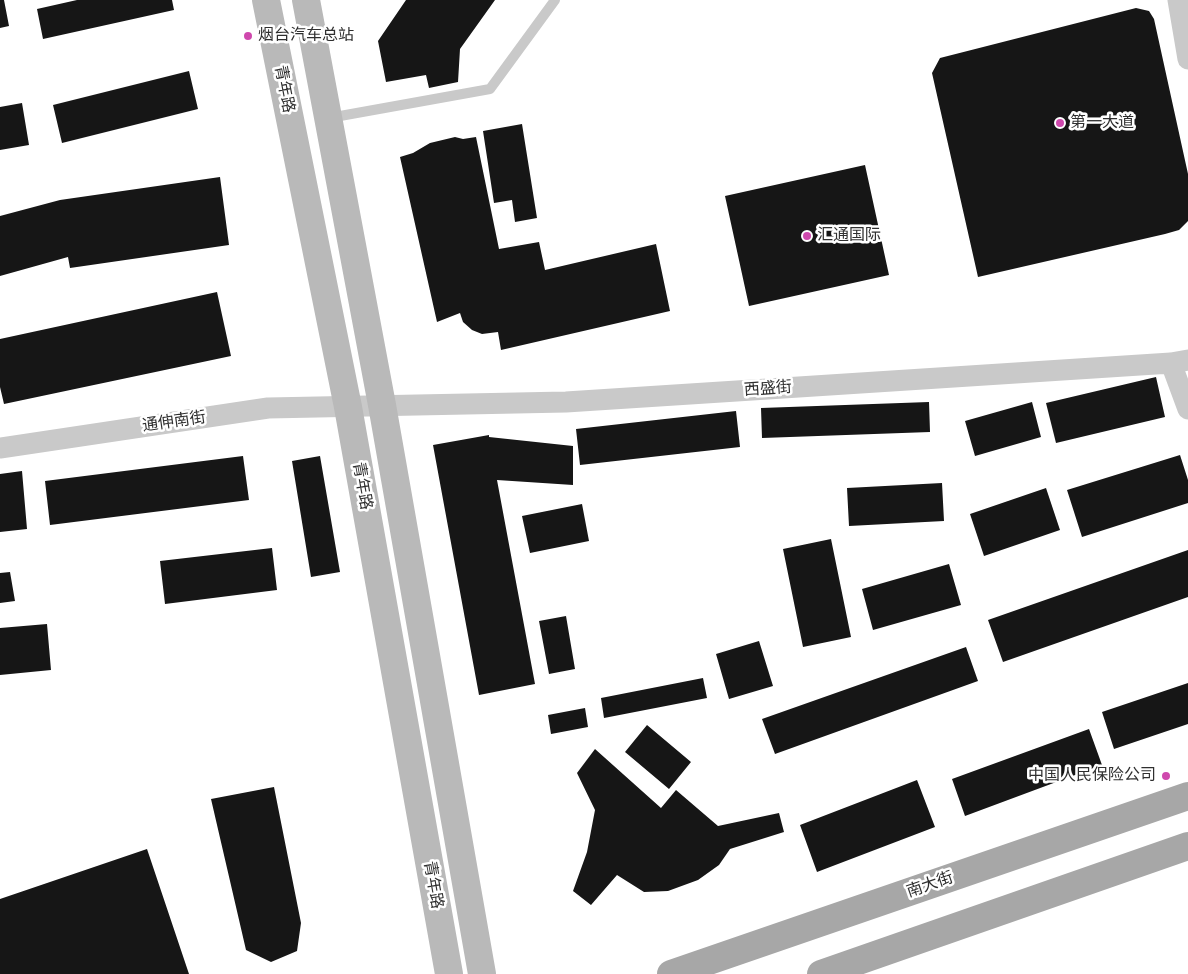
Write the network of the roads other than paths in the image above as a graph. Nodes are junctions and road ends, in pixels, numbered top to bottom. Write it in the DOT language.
graph roads {
  1 [pos="266,0"];
  2 [pos="306,0"];
  3 [pos="555,0"];
  4 [pos="1178,0"];
  5 [pos="1188,59"];
  6 [pos="329,118"];
  7 [pos="1180,362"];
  8 [pos="382,405"];
  9 [pos="348,407"];
  10 [pos="1188,409"];
  11 [pos="0,448"];
  12 [pos="1188,796"];
  13 [pos="1188,846"];
  14 [pos="449,974"];
  15 [pos="482,974"];
  16 [pos="671,974"];
  17 [pos="821,974"];
  1 -- 9 [label="main road, 青年路"];
  2 -- 6 [label="main road, 青年路"];
  3 -- 6 [label="lane"];
  4 -- 5 [label="street"];
  6 -- 8 [label="main road, 青年路"];
  7 -- 8 [label="street, 西盛街"];
  7 -- 10 [label="street"];
  8 -- 9 [label="street, 西盛街"];
  8 -- 15 [label="main road, 青年路"];
  9 -- 11 [label="street, 通伸南街"];
  9 -- 14 [label="main road, 青年路"];
  12 -- 16 [label="main road, 南大街"];
  13 -- 17 [label="main road"];
}
